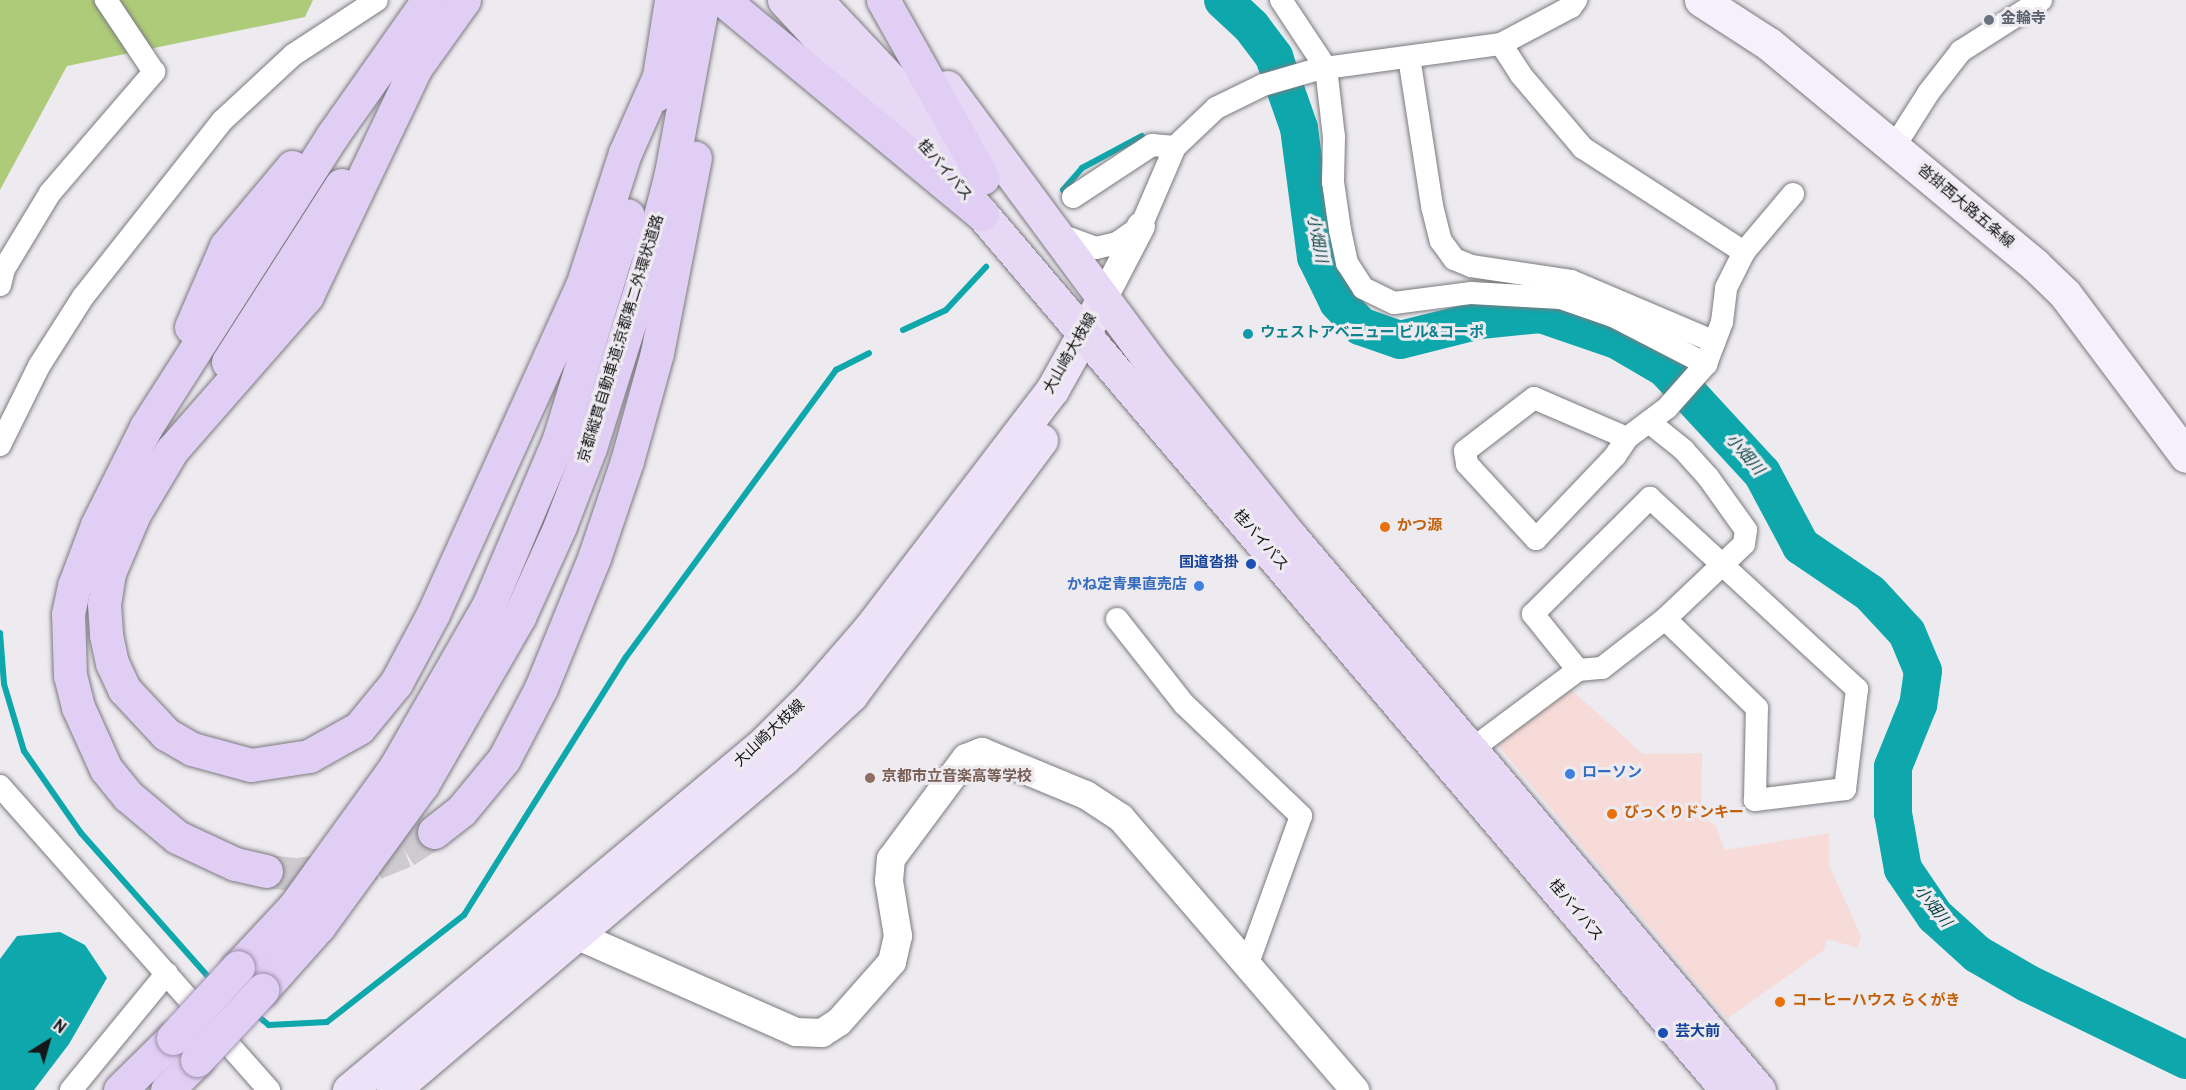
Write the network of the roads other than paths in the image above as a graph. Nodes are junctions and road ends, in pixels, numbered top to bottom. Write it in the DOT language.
graph roads {
  1 [pos="106,0"];
  2 [pos="377,0"];
  3 [pos="465,0"];
  4 [pos="671,0"];
  5 [pos="703,0"];
  6 [pos="711,0"];
  7 [pos="723,0"];
  8 [pos="784,0"];
  9 [pos="816,0"];
  10 [pos="883,0"];
  11 [pos="898,0"];
  12 [pos="1281,0"];
  13 [pos="1576,0"];
  14 [pos="1701,0"];
  15 [pos="2041,0"];
  16 [pos="422,9"];
  17 [pos="1501,44"];
  18 [pos="1409,57"];
  19 [pos="1322,69"];
  20 [pos="685,80"];
  21 [pos="1175,147"];
  22 [pos="1894,147"];
  23 [pos="992,172"];
  24 [pos="1792,194"];
  25 [pos="1072,197"];
  26 [pos="982,214"];
  27 [pos="1141,226"];
  28 [pos="1052,231"];
  29 [pos="1744,252"];
  30 [pos="0,285"];
  31 [pos="1093,325"];
  32 [pos="1715,342"];
  33 [pos="1703,368"];
  34 [pos="1658,415"];
  35 [pos="1627,438"];
  36 [pos="0,445"];
  37 [pos="2186,456"];
  38 [pos="1722,564"];
  39 [pos="1117,619"];
  40 [pos="1665,619"];
  41 [pos="1578,670"];
  42 [pos="1462,757"];
  43 [pos="0,786"];
  44 [pos="434,832"];
  45 [pos="266,871"];
  46 [pos="569,925"];
  47 [pos="1248,966"];
  48 [pos="167,973"];
  49 [pos="1732,1085"];
  50 [pos="71,1090"];
  51 [pos="120,1090"];
  52 [pos="167,1090"];
  53 [pos="269,1090"];
  54 [pos="349,1090"];
  55 [pos="393,1090"];
  56 [pos="1355,1090"];
  1 -- 30 [label="street"];
  2 -- 36 [label="street"];
  3 -- 20 [label="highway"];
  4 -- 20 [label="highway, 京都縦貫自動車道;京都第二外環状道路"];
  5 -- 20 [label="highway, 京都縦貫自動車道;京都第二外環状道路"];
  6 -- 20 [label="highway"];
  7 -- 26 [label="highway"];
  8 -- 26 [label="highway, 桂バイパス"];
  9 -- 23 [label="highway"];
  10 -- 23 [label="highway"];
  11 -- 23 [label="highway, 桂バイパス"];
  12 -- 19 [label="street"];
  13 -- 17 [label="street"];
  14 -- 22 [label="main road, 沓掛西大路五条線"];
  15 -- 22 [label="street"];
  16 -- 45 [label="highway"];
  17 -- 18 [label="street"];
  17 -- 29 [label="street"];
  18 -- 19 [label="street"];
  18 -- 32 [label="street"];
  19 -- 21 [label="street"];
  19 -- 33 [label="street"];
  20 -- 44 [label="highway"];
  20 -- 51 [label="highway, 京都縦貫自動車道;京都第二外環状道路, bridge"];
  20 -- 52 [label="highway, 京都縦貫自動車道;京都第二外環状道路, bridge"];
  21 -- 25 [label="street"];
  21 -- 27 [label="street"];
  22 -- 37 [label="main road, 沓掛西大路五条線"];
  23 -- 28 [label="highway, 桂バイパス"];
  23 -- 31 [label="highway"];
  24 -- 29 [label="street"];
  26 -- 31 [label="highway, 桂バイパス"];
  27 -- 28 [label="street"];
  27 -- 31 [label="street"];
  28 -- 31 [label="highway, 桂バイパス"];
  29 -- 32 [label="street"];
  31 -- 42 [label="highway, 桂バイパス"];
  31 -- 42 [label="highway, 桂バイパス"];
  31 -- 46 [label="main road, 大山崎大枝線"];
  32 -- 33 [label="street"];
  33 -- 34 [label="street"];
  34 -- 35 [label="street"];
  34 -- 38 [label="street"];
  35 -- 35 [label="street"];
  38 -- 40 [label="street"];
  38 -- 40 [label="street"];
  38 -- 41 [label="street"];
  39 -- 47 [label="street"];
  40 -- 41 [label="street"];
  41 -- 42 [label="street"];
  42 -- 49 [label="highway, 桂バイパス"];
  43 -- 48 [label="street"];
  46 -- 47 [label="street"];
  46 -- 54 [label="main road, 大山崎大枝線"];
  46 -- 55 [label="main road, 大山崎大枝線"];
  47 -- 56 [label="street"];
  48 -- 50 [label="street"];
  48 -- 53 [label="street"];
}
